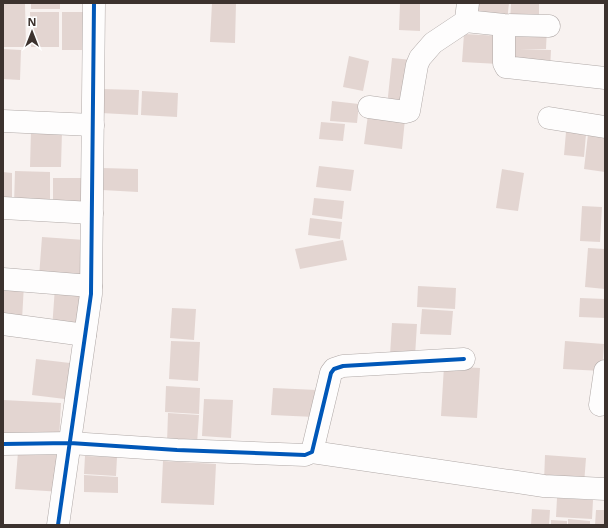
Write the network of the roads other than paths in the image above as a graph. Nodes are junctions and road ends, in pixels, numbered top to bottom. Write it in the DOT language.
graph roads {
  1 [pos="94,3"];
  2 [pos="466,12"];
  3 [pos="504,25"];
  4 [pos="549,26"];
  5 [pos="605,78"];
  6 [pos="369,107"];
  7 [pos="549,118"];
  8 [pos="3,121"];
  9 [pos="93,125"];
  10 [pos="605,127"];
  11 [pos="3,208"];
  12 [pos="92,213"];
  13 [pos="3,279"];
  14 [pos="91,286"];
  15 [pos="3,324"];
  16 [pos="85,335"];
  17 [pos="464,359"];
  18 [pos="605,371"];
  19 [pos="600,405"];
  20 [pos="70,443"];
  21 [pos="3,444"];
  22 [pos="312,452"];
  23 [pos="605,489"];
  24 [pos="58,525"];
  1 -- 9 [label="street"];
  2 -- 3 [label="street"];
  2 -- 6 [label="street"];
  3 -- 4 [label="street"];
  3 -- 5 [label="street"];
  7 -- 10 [label="street"];
  8 -- 9 [label="street"];
  9 -- 12 [label="street"];
  11 -- 12 [label="street"];
  12 -- 14 [label="street"];
  13 -- 14 [label="street"];
  14 -- 16 [label="street"];
  15 -- 16 [label="street"];
  16 -- 20 [label="street"];
  17 -- 22 [label="street"];
  18 -- 19 [label="street"];
  20 -- 21 [label="street"];
  20 -- 22 [label="street"];
  20 -- 24 [label="street"];
  22 -- 23 [label="street"];
}
